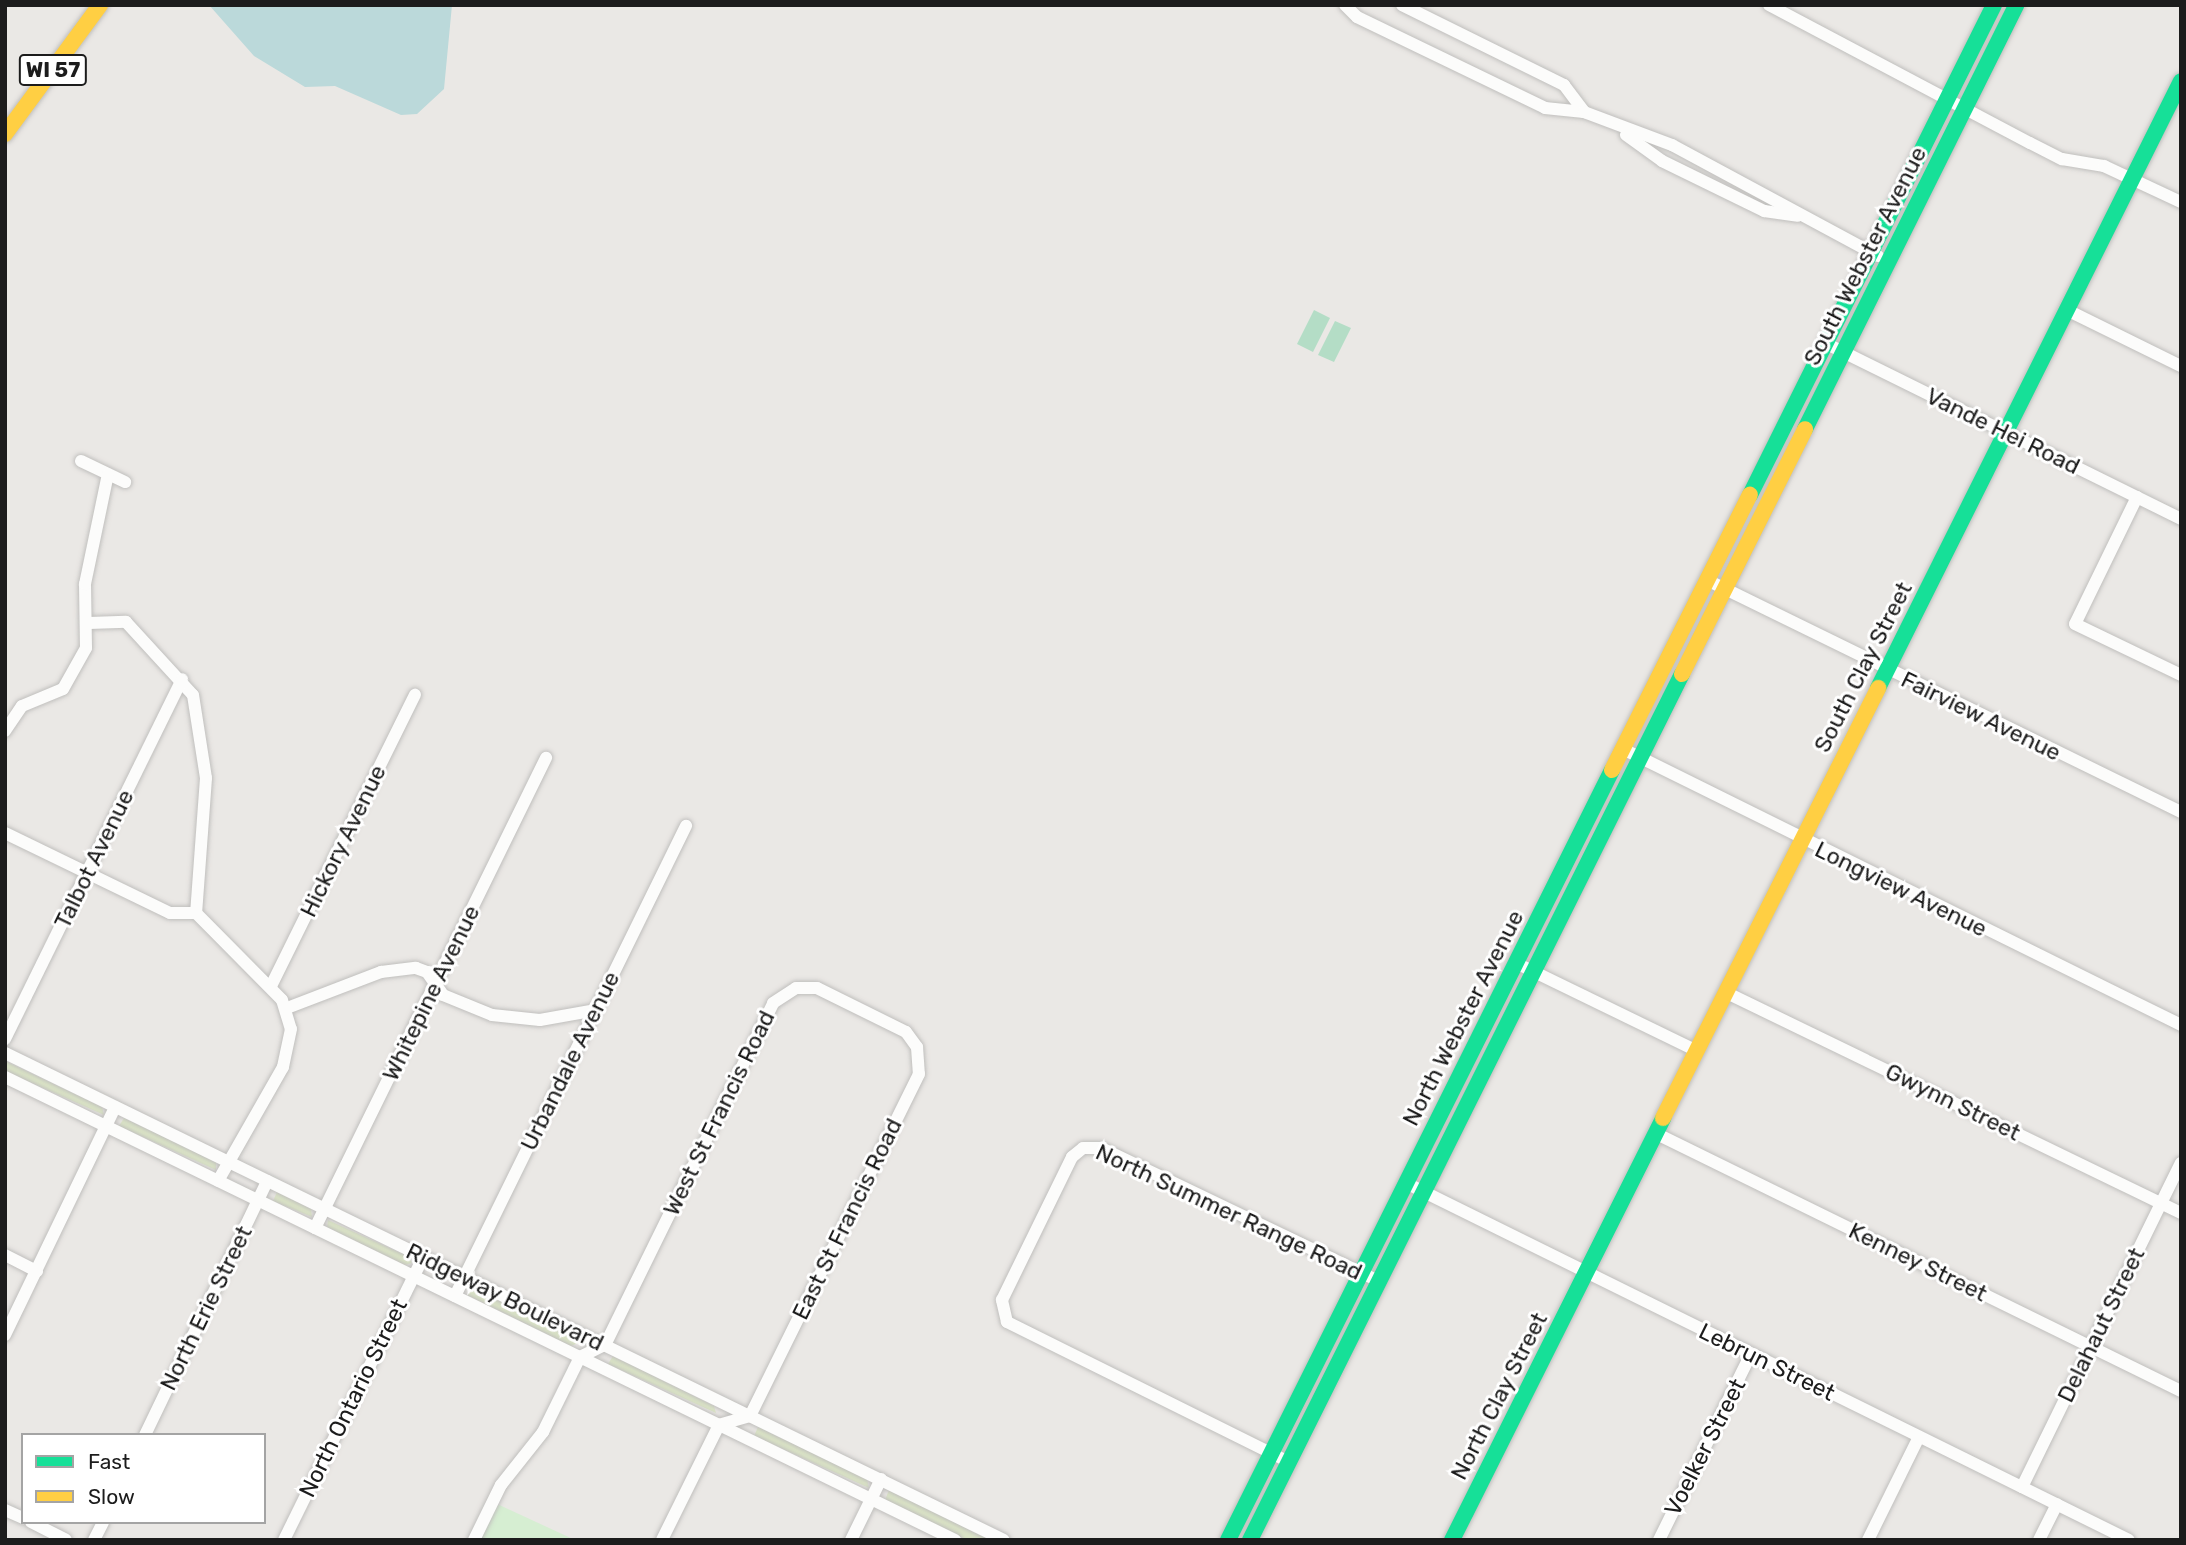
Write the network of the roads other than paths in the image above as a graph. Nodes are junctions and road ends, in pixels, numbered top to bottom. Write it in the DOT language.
graph roads {
  1 [pos="100,5"];
  2 [pos="1345,5"];
  3 [pos="1402,5"];
  4 [pos="1769,5"];
  5 [pos="1994,5"];
  6 [pos="2016,5"];
  7 [pos="2181,81"];
  8 [pos="1946,101"];
  9 [pos="1964,110"];
  10 [pos="1584,112"];
  11 [pos="1620,130"];
  12 [pos="5,134"];
  13 [pos="2132,178"];
  14 [pos="2181,202"];
  15 [pos="1798,216"];
  16 [pos="1871,252"];
  17 [pos="1888,261"];
  18 [pos="2067,310"];
  19 [pos="1825,344"];
  20 [pos="1842,352"];
  21 [pos="2181,366"];
  22 [pos="2005,433"];
  23 [pos="81,461"];
  24 [pos="108,474"];
  25 [pos="125,482"];
  26 [pos="2137,497"];
  27 [pos="1738,517"];
  28 [pos="2181,519"];
  29 [pos="1755,527"];
  30 [pos="1707,580"];
  31 [pos="1724,589"];
  32 [pos="89,623"];
  33 [pos="1887,670"];
  34 [pos="2181,675"];
  35 [pos="182,679"];
  36 [pos="415,695"];
  37 [pos="5,730"];
  38 [pos="1623,749"];
  39 [pos="546,758"];
  40 [pos="1640,758"];
  41 [pos="2181,812"];
  42 [pos="686,826"];
  43 [pos="5,833"];
  44 [pos="1801,841"];
  45 [pos="87,873"];
  46 [pos="196,913"];
  47 [pos="1516,963"];
  48 [pos="1534,972"];
  49 [pos="436,985"];
  50 [pos="271,986"];
  51 [pos="1725,992"];
  52 [pos="287,1008"];
  53 [pos="596,1010"];
  54 [pos="897,1026"];
  55 [pos="2181,1026"];
  56 [pos="5,1039"];
  57 [pos="1695,1050"];
  58 [pos="5,1053"];
  59 [pos="5,1077"];
  60 [pos="115,1107"];
  61 [pos="107,1127"];
  62 [pos="1655,1133"];
  63 [pos="228,1162"];
  64 [pos="2181,1163"];
  65 [pos="218,1181"];
  66 [pos="267,1181"];
  67 [pos="1406,1182"];
  68 [pos="1423,1192"];
  69 [pos="258,1199"];
  70 [pos="2161,1203"];
  71 [pos="325,1208"];
  72 [pos="2181,1213"];
  73 [pos="315,1228"];
  74 [pos="5,1255"];
  75 [pos="423,1257"];
  76 [pos="37,1271"];
  77 [pos="1361,1273"];
  78 [pos="1586,1273"];
  79 [pos="413,1276"];
  80 [pos="464,1277"];
  81 [pos="1379,1281"];
  82 [pos="455,1296"];
  83 [pos="5,1335"];
  84 [pos="605,1345"];
  85 [pos="2090,1346"];
  86 [pos="1752,1354"];
  87 [pos="580,1357"];
  88 [pos="2181,1391"];
  89 [pos="750,1416"];
  90 [pos="719,1424"];
  91 [pos="146,1433"];
  92 [pos="1919,1437"];
  93 [pos="1271,1453"];
  94 [pos="1289,1462"];
  95 [pos="881,1479"];
  96 [pos="2022,1487"];
  97 [pos="871,1499"];
  98 [pos="2057,1504"];
  99 [pos="5,1510"];
  100 [pos="21,1517"];
  101 [pos="35,1524"];
  102 [pos="102,1524"];
  103 [pos="66,1540"];
  104 [pos="94,1540"];
  105 [pos="284,1540"];
  106 [pos="474,1540"];
  107 [pos="662,1540"];
  108 [pos="851,1540"];
  109 [pos="955,1540"];
  110 [pos="1004,1540"];
  111 [pos="1228,1540"];
  112 [pos="1250,1540"];
  113 [pos="1452,1540"];
  114 [pos="1659,1540"];
  115 [pos="1868,1540"];
  116 [pos="2039,1540"];
  117 [pos="2129,1540"];
  1 -- 12 [label="main road, WI 57"];
  2 -- 10 [label="street"];
  3 -- 10 [label="street"];
  4 -- 8 [label="street"];
  5 -- 8 [label="main road, South Webster Avenue"];
  6 -- 9 [label="main road, South Webster Avenue"];
  7 -- 13 [label="main road, South Clay Street"];
  8 -- 9 [label="street"];
  8 -- 16 [label="main road, South Webster Avenue"];
  9 -- 13 [label="street"];
  9 -- 17 [label="main road, South Webster Avenue"];
  10 -- 11 [label="street"];
  11 -- 15 [label="street"];
  11 -- 15 [label="street"];
  13 -- 14 [label="street"];
  13 -- 18 [label="main road, South Clay Street"];
  15 -- 16 [label="street"];
  16 -- 17 [label="street"];
  16 -- 19 [label="main road, South Webster Avenue"];
  17 -- 20 [label="main road, South Webster Avenue"];
  18 -- 21 [label="street"];
  18 -- 22 [label="main road, South Clay Street"];
  19 -- 20 [label="street, Vande Hei Road"];
  19 -- 27 [label="main road, South Webster Avenue"];
  20 -- 22 [label="street, Vande Hei Road"];
  20 -- 29 [label="main road, South Webster Avenue"];
  22 -- 26 [label="street, Vande Hei Road"];
  22 -- 33 [label="main road, South Clay Street"];
  23 -- 24 [label="street"];
  24 -- 25 [label="street"];
  24 -- 32 [label="street"];
  26 -- 28 [label="street, Vande Hei Road"];
  26 -- 34 [label="street"];
  27 -- 30 [label="main road, North Webster Avenue"];
  29 -- 31 [label="main road, North Webster Avenue"];
  30 -- 31 [label="street, Fairview Avenue"];
  30 -- 38 [label="main road, North Webster Avenue"];
  31 -- 33 [label="street, Fairview Avenue"];
  31 -- 40 [label="main road, North Webster Avenue"];
  32 -- 35 [label="street"];
  32 -- 37 [label="street"];
  33 -- 41 [label="street, Fairview Avenue"];
  33 -- 44 [label="main road, South Clay Street"];
  35 -- 45 [label="street, Talbot Avenue"];
  35 -- 46 [label="street"];
  36 -- 50 [label="street, Hickory Avenue"];
  38 -- 40 [label="street, Longview Avenue"];
  38 -- 47 [label="main road, North Webster Avenue"];
  39 -- 49 [label="street, Whitepine Avenue"];
  40 -- 44 [label="street, Longview Avenue"];
  40 -- 48 [label="main road, North Webster Avenue"];
  42 -- 53 [label="street, Urbandale Avenue"];
  43 -- 45 [label="street"];
  44 -- 51 [label="main road, South Clay Street"];
  44 -- 55 [label="street, Longview Avenue"];
  45 -- 46 [label="street"];
  45 -- 56 [label="street, Talbot Avenue"];
  46 -- 50 [label="street"];
  47 -- 48 [label="street"];
  47 -- 67 [label="main road, North Webster Avenue"];
  48 -- 57 [label="street"];
  48 -- 68 [label="main road, North Webster Avenue"];
  49 -- 52 [label="street"];
  49 -- 53 [label="street"];
  49 -- 71 [label="street, Whitepine Avenue"];
  50 -- 52 [label="street"];
  51 -- 57 [label="main road, South Clay Street"];
  51 -- 70 [label="street, Gwynn Street"];
  52 -- 63 [label="street"];
  53 -- 80 [label="street, Urbandale Avenue"];
  54 -- 84 [label="street, West St Francis Road"];
  54 -- 89 [label="street, East St Francis Road"];
  57 -- 62 [label="main road, South Clay Street"];
  58 -- 60 [label="street, Ridgeway Boulevard"];
  59 -- 61 [label="street, Ridgeway Boulevard"];
  60 -- 61 [label="street"];
  60 -- 63 [label="street, Ridgeway Boulevard"];
  61 -- 65 [label="street, Ridgeway Boulevard"];
  61 -- 76 [label="street"];
  62 -- 78 [label="main road, South Clay Street"];
  62 -- 85 [label="street, Kenney Street"];
  63 -- 65 [label="street"];
  63 -- 66 [label="street, Ridgeway Boulevard"];
  64 -- 70 [label="street, Delahaut Street"];
  65 -- 69 [label="street, Ridgeway Boulevard"];
  66 -- 69 [label="street, North Erie Street"];
  66 -- 71 [label="street, Ridgeway Boulevard"];
  67 -- 68 [label="street, Lebrun Street"];
  67 -- 77 [label="main road, North Webster Avenue"];
  68 -- 78 [label="street, Lebrun Street"];
  68 -- 81 [label="main road, North Webster Avenue"];
  69 -- 73 [label="street, Ridgeway Boulevard"];
  69 -- 91 [label="street, North Erie Street"];
  70 -- 72 [label="street, Gwynn Street"];
  70 -- 85 [label="street, Delahaut Street"];
  71 -- 73 [label="street, Whitepine Avenue"];
  71 -- 75 [label="street, Ridgeway Boulevard"];
  73 -- 79 [label="street, Ridgeway Boulevard"];
  74 -- 76 [label="street"];
  75 -- 79 [label="street, North Ontario Street"];
  75 -- 80 [label="street, Ridgeway Boulevard"];
  76 -- 83 [label="street"];
  77 -- 81 [label="street, North Summer Range Road"];
  77 -- 93 [label="main road, North Webster Avenue"];
  77 -- 93 [label="street, North Summer Range Road"];
  78 -- 86 [label="street, Lebrun Street"];
  78 -- 113 [label="main road, North Clay Street"];
  79 -- 82 [label="street, Ridgeway Boulevard"];
  79 -- 105 [label="street, North Ontario Street"];
  80 -- 82 [label="street, Urbandale Avenue"];
  80 -- 84 [label="street, Ridgeway Boulevard"];
  81 -- 94 [label="main road, North Webster Avenue"];
  82 -- 87 [label="street, Ridgeway Boulevard"];
  84 -- 87 [label="street"];
  84 -- 89 [label="street, Ridgeway Boulevard"];
  85 -- 88 [label="street, Kenney Street"];
  85 -- 96 [label="street, Delahaut Street"];
  86 -- 92 [label="street, Lebrun Street"];
  86 -- 114 [label="street, Voelker Street"];
  87 -- 90 [label="street, Ridgeway Boulevard"];
  87 -- 106 [label="street"];
  89 -- 90 [label="street"];
  89 -- 95 [label="street, Ridgeway Boulevard"];
  90 -- 97 [label="street, Ridgeway Boulevard"];
  90 -- 107 [label="street"];
  92 -- 96 [label="street, Lebrun Street"];
  92 -- 115 [label="street"];
  93 -- 94 [label="street"];
  93 -- 111 [label="main road, North Webster Avenue"];
  94 -- 112 [label="main road, North Webster Avenue"];
  95 -- 97 [label="street"];
  95 -- 110 [label="street, Ridgeway Boulevard"];
  96 -- 98 [label="street, Lebrun Street"];
  97 -- 108 [label="street"];
  97 -- 109 [label="street, Ridgeway Boulevard"];
  98 -- 116 [label="street"];
  98 -- 117 [label="street, Lebrun Street"];
  99 -- 100 [label="street"];
  101 -- 103 [label="street"];
  102 -- 104 [label="street"];
}
